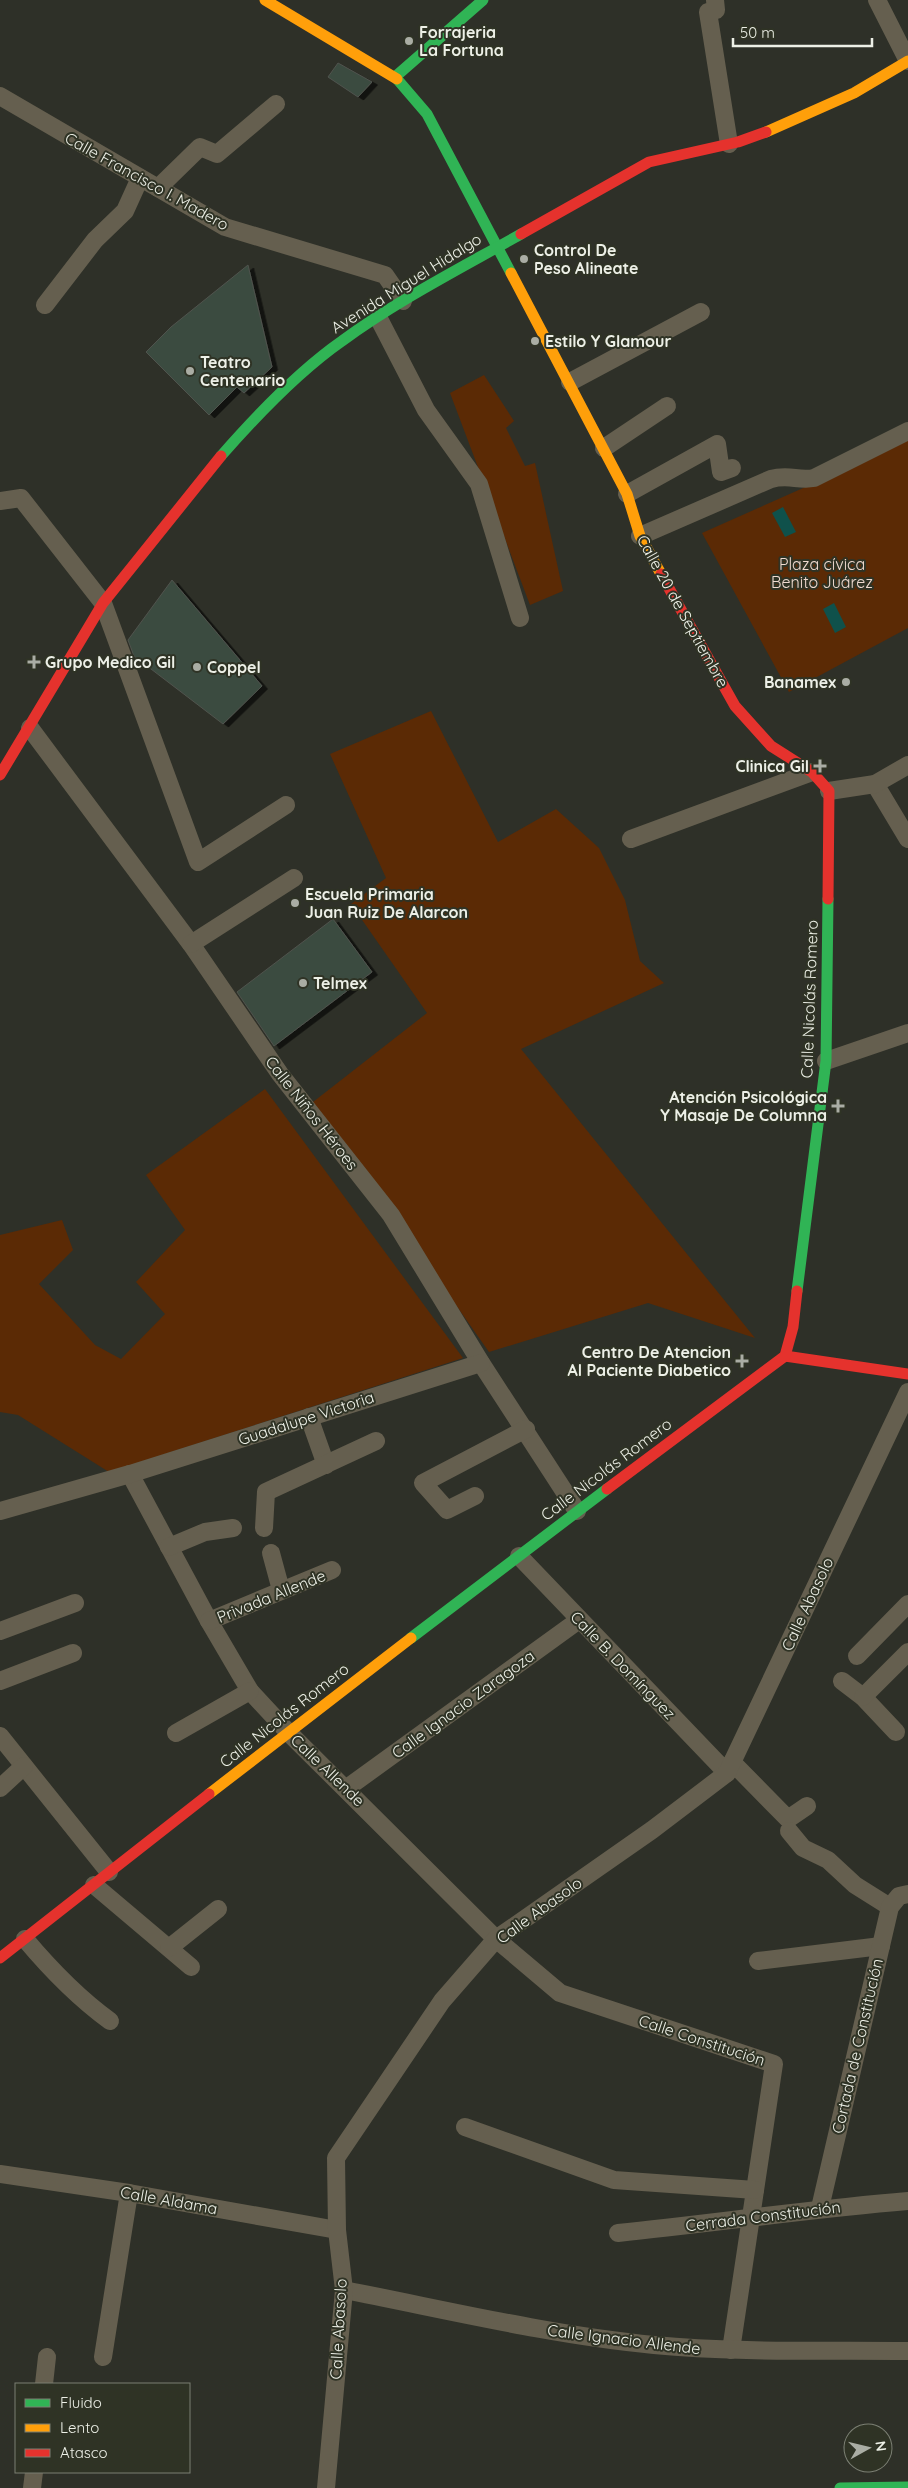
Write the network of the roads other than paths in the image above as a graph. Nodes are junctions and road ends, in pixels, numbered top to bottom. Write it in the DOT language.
graph roads {
  1 [pos="265,0"];
  2 [pos="483,0"];
  3 [pos="877,0"];
  4 [pos="716,5"];
  5 [pos="908,62"];
  6 [pos="395,78"];
  7 [pos="0,96"];
  8 [pos="276,104"];
  9 [pos="729,144"];
  10 [pos="140,178"];
  11 [pos="158,188"];
  12 [pos="498,245"];
  13 [pos="403,300"];
  14 [pos="45,305"];
  15 [pos="701,312"];
  16 [pos="379,319"];
  17 [pos="570,382"];
  18 [pos="667,406"];
  19 [pos="908,431"];
  20 [pos="604,448"];
  21 [pos="732,468"];
  22 [pos="627,494"];
  23 [pos="0,501"];
  24 [pos="640,536"];
  25 [pos="103,603"];
  26 [pos="520,618"];
  27 [pos="30,728"];
  28 [pos="908,765"];
  29 [pos="812,772"];
  30 [pos="0,775"];
  31 [pos="875,784"];
  32 [pos="829,791"];
  33 [pos="286,805"];
  34 [pos="631,839"];
  35 [pos="908,839"];
  36 [pos="294,878"];
  37 [pos="191,944"];
  38 [pos="908,1034"];
  39 [pos="826,1061"];
  40 [pos="784,1356"];
  41 [pos="481,1363"];
  42 [pos="908,1374"];
  43 [pos="908,1392"];
  44 [pos="309,1417"];
  45 [pos="526,1429"];
  46 [pos="376,1441"];
  47 [pos="326,1465"];
  48 [pos="130,1474"];
  49 [pos="475,1496"];
  50 [pos="0,1511"];
  51 [pos="577,1511"];
  52 [pos="233,1528"];
  53 [pos="264,1528"];
  54 [pos="169,1547"];
  55 [pos="270,1554"];
  56 [pos="519,1556"];
  57 [pos="332,1570"];
  58 [pos="281,1590"];
  59 [pos="75,1603"];
  60 [pos="908,1604"];
  61 [pos="578,1620"];
  62 [pos="209,1621"];
  63 [pos="0,1631"];
  64 [pos="908,1652"];
  65 [pos="73,1653"];
  66 [pos="856,1656"];
  67 [pos="0,1681"];
  68 [pos="842,1681"];
  69 [pos="250,1690"];
  70 [pos="862,1697"];
  71 [pos="288,1732"];
  72 [pos="896,1732"];
  73 [pos="176,1733"];
  74 [pos="0,1736"];
  75 [pos="24,1766"];
  76 [pos="730,1767"];
  77 [pos="0,1788"];
  78 [pos="347,1788"];
  79 [pos="807,1806"];
  80 [pos="789,1831"];
  81 [pos="109,1872"];
  82 [pos="94,1884"];
  83 [pos="908,1894"];
  84 [pos="890,1907"];
  85 [pos="218,1909"];
  86 [pos="25,1939"];
  87 [pos="496,1940"];
  88 [pos="881,1946"];
  89 [pos="169,1948"];
  90 [pos="1,1955"];
  91 [pos="758,1961"];
  92 [pos="191,1967"];
  93 [pos="110,2020"];
  94 [pos="465,2127"];
  95 [pos="0,2174"];
  96 [pos="754,2190"];
  97 [pos="129,2193"];
  98 [pos="908,2201"];
  99 [pos="820,2208"];
  100 [pos="750,2219"];
  101 [pos="337,2230"];
  102 [pos="618,2233"];
  103 [pos="344,2290"];
  104 [pos="732,2350"];
  105 [pos="908,2350"];
  106 [pos="47,2357"];
  107 [pos="104,2357"];
  108 [pos="44,2383"];
  109 [pos="34,2473"];
  110 [pos="908,2487"];
  111 [pos="32,2488"];
  112 [pos="326,2488"];
  113 [pos="840,2488"];
  1 -- 6 [label="main road, Calle 20 de Septiembre"];
  2 -- 6 [label="main road"];
  3 -- 5 [label="street"];
  4 -- 9 [label="street"];
  5 -- 9 [label="main road, Avenida Miguel Hidalgo"];
  6 -- 12 [label="main road, Calle 20 de Septiembre"];
  7 -- 10 [label="street, Calle Francisco I. Madero"];
  8 -- 11 [label="street"];
  9 -- 12 [label="main road, Avenida Miguel Hidalgo"];
  10 -- 11 [label="street, Calle Francisco I. Madero"];
  10 -- 14 [label="street"];
  11 -- 13 [label="street, Calle Francisco I. Madero"];
  12 -- 13 [label="main road, Avenida Miguel Hidalgo"];
  12 -- 17 [label="main road, Calle 20 de Septiembre"];
  13 -- 16 [label="main road, Avenida Miguel Hidalgo"];
  15 -- 17 [label="street"];
  16 -- 25 [label="main road, Avenida Miguel Hidalgo"];
  16 -- 26 [label="street"];
  17 -- 20 [label="main road, Calle 20 de Septiembre"];
  18 -- 20 [label="street"];
  19 -- 24 [label="street"];
  20 -- 22 [label="main road, Calle 20 de Septiembre"];
  21 -- 22 [label="street"];
  22 -- 24 [label="main road, Calle 20 de Septiembre"];
  23 -- 25 [label="street"];
  24 -- 29 [label="main road, Calle 20 de Septiembre"];
  25 -- 27 [label="main road, Avenida Miguel Hidalgo"];
  25 -- 33 [label="street"];
  27 -- 30 [label="main road, Avenida Miguel Hidalgo"];
  27 -- 37 [label="street, Calle Niños Héroes"];
  28 -- 31 [label="street"];
  29 -- 32 [label="main road, Calle 20 de Septiembre"];
  29 -- 34 [label="street"];
  31 -- 32 [label="street"];
  31 -- 35 [label="street"];
  32 -- 39 [label="main road, Calle Nicolás Romero"];
  36 -- 37 [label="street"];
  37 -- 41 [label="street, Calle Niños Héroes"];
  38 -- 39 [label="street"];
  39 -- 40 [label="main road, Calle Nicolás Romero"];
  40 -- 42 [label="main road"];
  40 -- 51 [label="main road, Calle Nicolás Romero"];
  41 -- 44 [label="street, Guadalupe Victoria"];
  41 -- 45 [label="street, Calle Niños Héroes"];
  43 -- 76 [label="street, Calle Abasolo"];
  44 -- 47 [label="street"];
  44 -- 48 [label="street, Guadalupe Victoria"];
  45 -- 49 [label="street"];
  45 -- 51 [label="street, Calle Niños Héroes"];
  46 -- 47 [label="street"];
  47 -- 53 [label="street"];
  48 -- 50 [label="street, Guadalupe Victoria"];
  48 -- 54 [label="street, Calle Allende"];
  51 -- 56 [label="main road, Calle Nicolás Romero"];
  52 -- 54 [label="street"];
  54 -- 62 [label="street, Calle Allende"];
  55 -- 58 [label="street"];
  56 -- 61 [label="street, Calle B. Domínguez"];
  56 -- 71 [label="main road, Calle Nicolás Romero"];
  57 -- 58 [label="street, Privada Allende"];
  58 -- 62 [label="street, Privada Allende"];
  59 -- 63 [label="street"];
  60 -- 66 [label="street"];
  61 -- 76 [label="street, Calle B. Domínguez"];
  61 -- 78 [label="street, Calle Ignacio Zaragoza"];
  62 -- 69 [label="street, Calle Allende"];
  64 -- 70 [label="street"];
  65 -- 67 [label="street"];
  68 -- 70 [label="street"];
  69 -- 71 [label="street, Calle Allende"];
  69 -- 73 [label="street"];
  70 -- 72 [label="street"];
  71 -- 78 [label="street, Calle Allende"];
  71 -- 81 [label="main road, Calle Nicolás Romero"];
  74 -- 75 [label="street"];
  75 -- 77 [label="street"];
  75 -- 81 [label="street"];
  76 -- 79 [label="street, Calle B. Domínguez"];
  76 -- 87 [label="street, Calle Abasolo"];
  78 -- 87 [label="street, Calle Allende"];
  80 -- 84 [label="street"];
  81 -- 82 [label="main road, Calle Nicolás Romero"];
  82 -- 86 [label="main road, Calle Nicolás Romero"];
  82 -- 89 [label="street"];
  83 -- 84 [label="street"];
  84 -- 88 [label="street, Cortada de Constitución"];
  85 -- 89 [label="street"];
  86 -- 90 [label="main road, Calle Nicolás Romero"];
  86 -- 93 [label="street"];
  87 -- 96 [label="street, Calle Constitución"];
  87 -- 101 [label="street, Calle Abasolo"];
  88 -- 91 [label="street"];
  88 -- 99 [label="street, Cortada de Constitución"];
  89 -- 92 [label="street"];
  94 -- 96 [label="street"];
  95 -- 97 [label="street, Calle Aldama"];
  96 -- 100 [label="street, Calle Constitución"];
  97 -- 101 [label="street, Calle Aldama"];
  97 -- 107 [label="street"];
  98 -- 99 [label="street, Cerrada Constitución"];
  99 -- 100 [label="street, Cerrada Constitución"];
  100 -- 102 [label="street, Cerrada Constitución"];
  100 -- 104 [label="street, Calle Constitución"];
  101 -- 103 [label="street, Calle Abasolo"];
  103 -- 104 [label="street, Calle Ignacio Allende"];
  103 -- 112 [label="street, Calle Abasolo"];
  104 -- 105 [label="street, Calle Ignacio Allende"];
  106 -- 108 [label="street"];
  109 -- 111 [label="street"];
  110 -- 113 [label="main road"];
}
